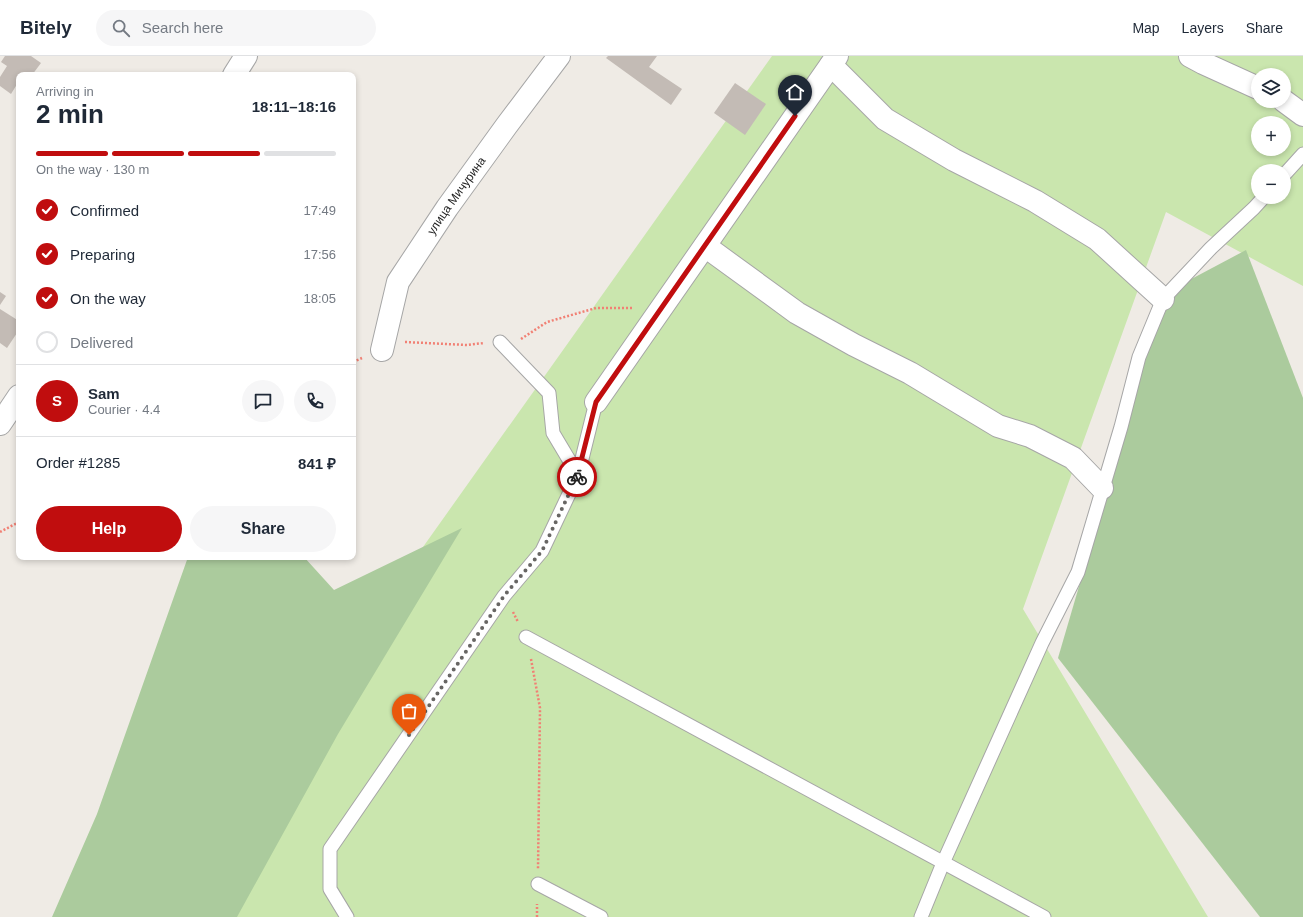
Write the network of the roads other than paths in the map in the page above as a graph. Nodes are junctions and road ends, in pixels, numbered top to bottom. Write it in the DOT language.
graph roads {
  1 [pos="246,56"];
  2 [pos="558,56"];
  3 [pos="1190,56"];
  4 [pos="834,60"];
  5 [pos="236,72"];
  6 [pos="1251,85"];
  7 [pos="1291,106"];
  8 [pos="1303,115"];
  9 [pos="1303,154"];
  10 [pos="1291,167"];
  11 [pos="1258,204"];
  12 [pos="705,246"];
  13 [pos="1163,299"];
  14 [pos="500,342"];
  15 [pos="382,350"];
  16 [pos="16,400"];
  17 [pos="596,402"];
  18 [pos="0,424"];
  19 [pos="578,474"];
  20 [pos="1102,488"];
  21 [pos="526,636"];
  22 [pos="943,863"];
  23 [pos="538,884"];
  24 [pos="347,917"];
  25 [pos="601,917"];
  26 [pos="921,917"];
  27 [pos="1044,917"];
  1 -- 5 [label="street"];
  2 -- 15 [label="street, улица Мичурина"];
  3 -- 6 [label="street"];
  4 -- 12 [label="street"];
  4 -- 13 [label="street"];
  7 -- 8 [label="street"];
  9 -- 10 [label="lane"];
  11 -- 13 [label="lane"];
  12 -- 17 [label="street"];
  12 -- 20 [label="street"];
  13 -- 20 [label="lane"];
  14 -- 19 [label="lane"];
  16 -- 18 [label="street"];
  17 -- 19 [label="lane"];
  19 -- 24 [label="lane"];
  20 -- 22 [label="lane"];
  21 -- 22 [label="lane"];
  22 -- 26 [label="lane"];
  22 -- 27 [label="lane"];
  23 -- 25 [label="lane"];
}
